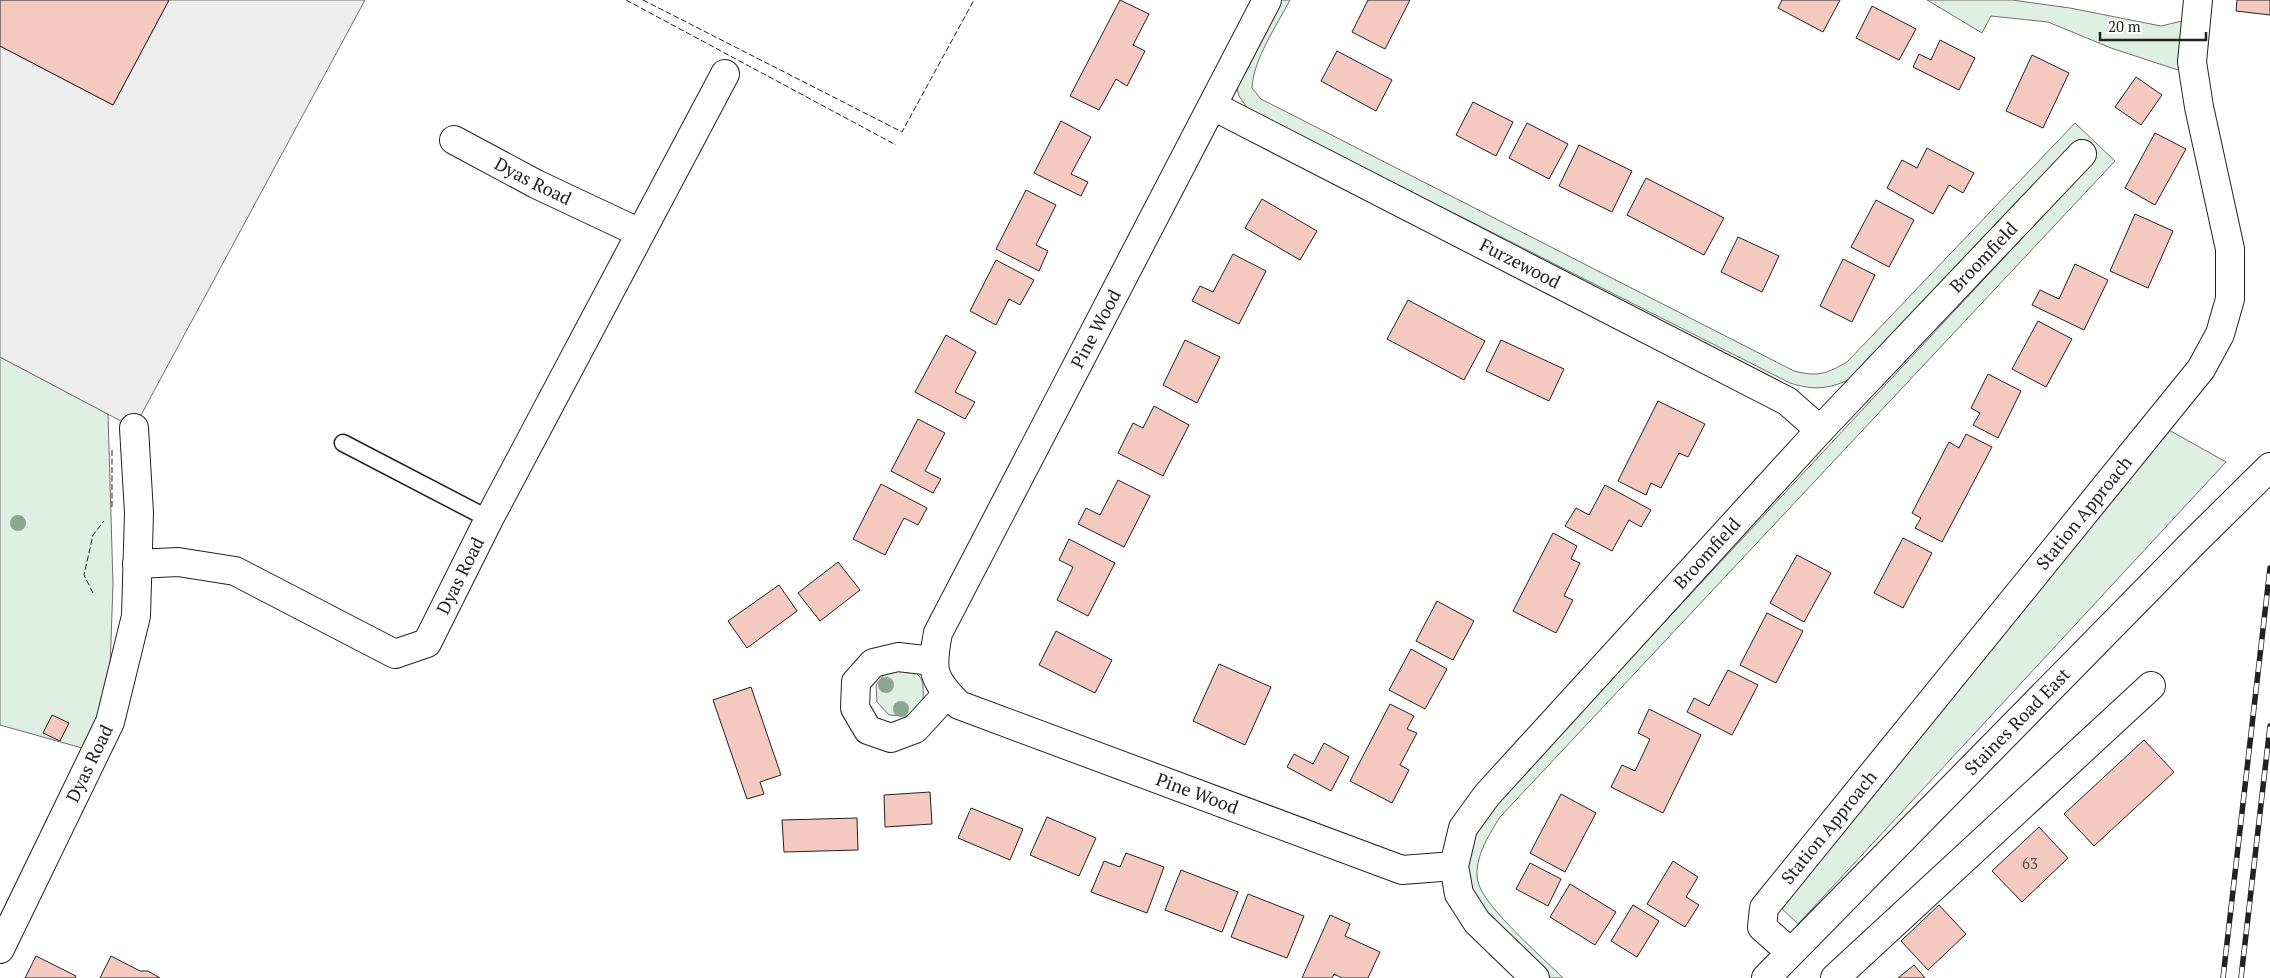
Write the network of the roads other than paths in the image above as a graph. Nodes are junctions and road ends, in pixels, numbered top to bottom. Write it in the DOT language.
graph roads {
  1 [pos="1267,0"];
  2 [pos="2198,0"];
  3 [pos="725,74"];
  4 [pos="1213,106"];
  5 [pos="454,140"];
  6 [pos="2082,154"];
  7 [pos="640,233"];
  8 [pos="134,428"];
  9 [pos="1820,430"];
  10 [pos="343,443"];
  11 [pos="2270,468"];
  12 [pos="489,519"];
  13 [pos="137,564"];
  14 [pos="933,661"];
  15 [pos="2151,686"];
  16 [pos="947,694"];
  17 [pos="1454,866"];
  18 [pos="0,949"];
  19 [pos="1790,952"];
  20 [pos="1535,978"];
  21 [pos="1766,978"];
  22 [pos="1835,978"];
  1 -- 4 [label="main road, Pine Wood"];
  2 -- 19 [label="main road, Station Approach"];
  3 -- 7 [label="main road, Dyas Road"];
  4 -- 9 [label="main road, Furzewood"];
  4 -- 14 [label="main road, Pine Wood"];
  5 -- 7 [label="main road, Dyas Road"];
  6 -- 9 [label="main road, Broomfield"];
  7 -- 12 [label="main road, Dyas Road"];
  8 -- 13 [label="main road, Dyas Road"];
  9 -- 17 [label="main road, Broomfield"];
  10 -- 12 [label="lane"];
  11 -- 19 [label="main road, Staines Road East"];
  12 -- 13 [label="main road, Dyas Road"];
  13 -- 18 [label="main road, Dyas Road"];
  14 -- 16 [label="main road, Pine Wood"];
  14 -- 16 [label="main road"];
  15 -- 22 [label="main road"];
  16 -- 17 [label="main road, Pine Wood"];
  17 -- 20 [label="main road, Broomfield"];
  19 -- 21 [label="main road, Staines Road East"];
}
